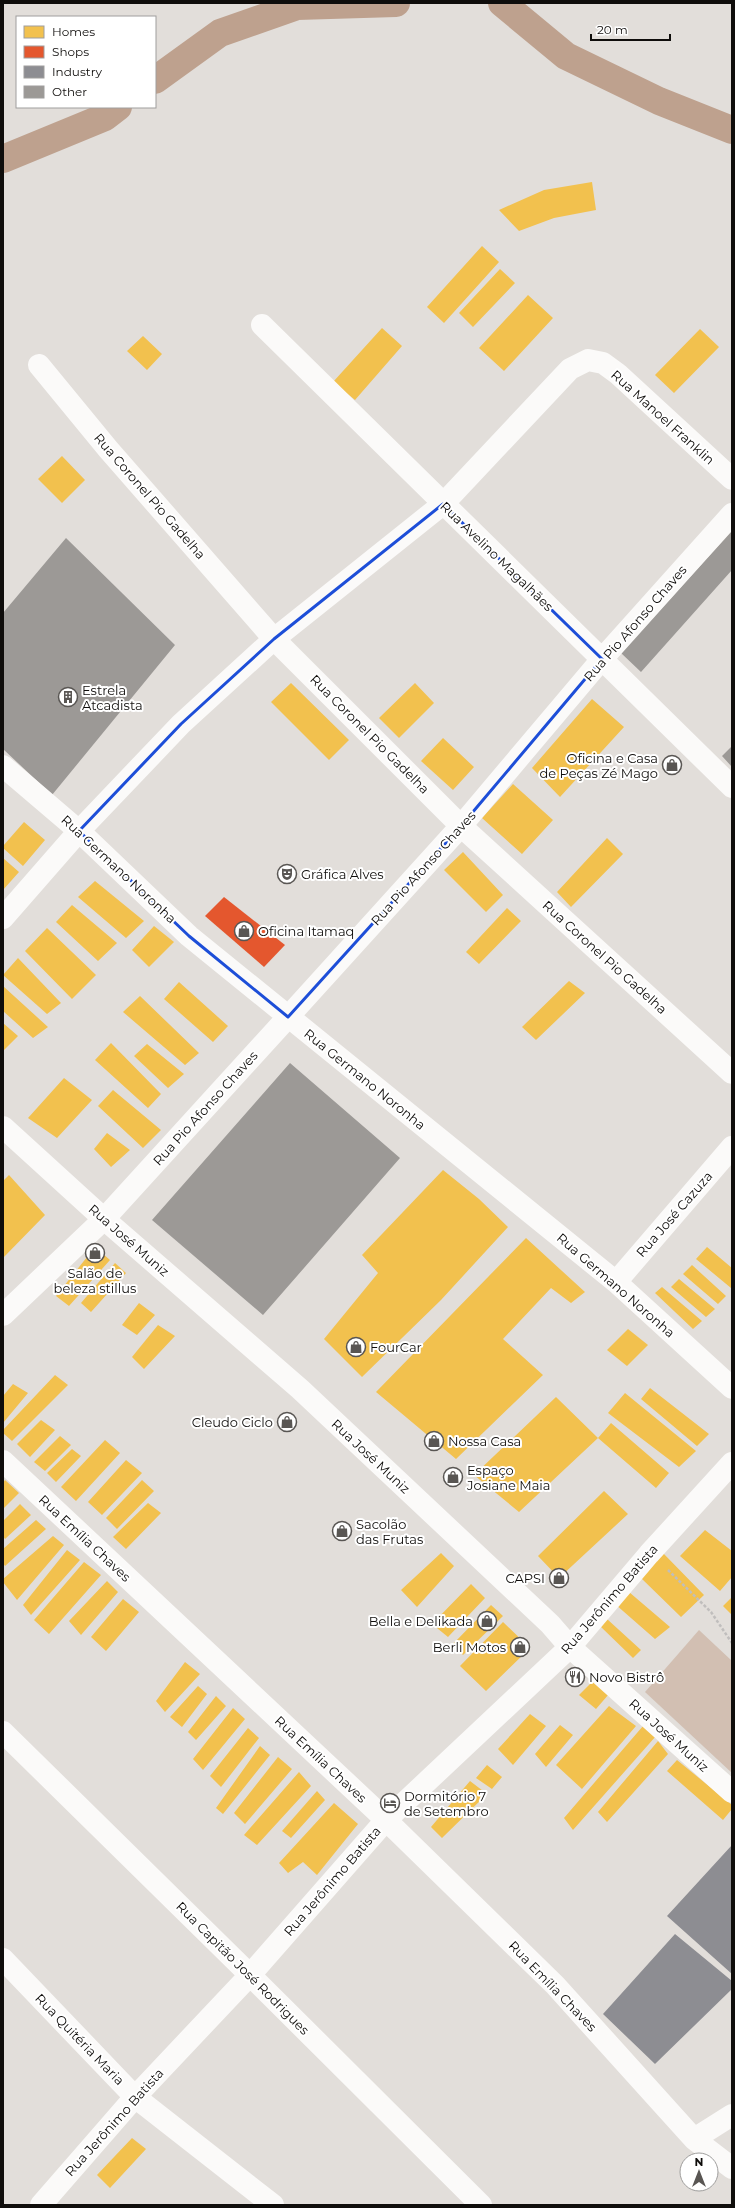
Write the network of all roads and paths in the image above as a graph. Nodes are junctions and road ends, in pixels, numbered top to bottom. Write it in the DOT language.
graph roads {
  1 [pos="262,326"];
  2 [pos="39,365"];
  3 [pos="732,479"];
  4 [pos="443,504"];
  5 [pos="732,514"];
  6 [pos="274,639"];
  7 [pos="602,659"];
  8 [pos="3,766"];
  9 [pos="732,787"];
  10 [pos="461,826"];
  11 [pos="79,831"];
  12 [pos="3,918"];
  13 [pos="288,1017"];
  14 [pos="732,1073"];
  15 [pos="3,1127"];
  16 [pos="732,1147"];
  17 [pos="104,1219"];
  18 [pos="616,1282"];
  19 [pos="3,1315"];
  20 [pos="732,1388"];
  21 [pos="3,1461"];
  22 [pos="732,1463"];
  23 [pos="649,1554"];
  24 [pos="732,1643"];
  25 [pos="570,1647"];
  26 [pos="3,1732"];
  27 [pos="732,1792"];
  28 [pos="386,1820"];
  29 [pos="3,1959"];
  30 [pos="250,1975"];
  31 [pos="135,2097"];
  32 [pos="732,2115"];
  33 [pos="694,2139"];
  34 [pos="732,2168"];
  35 [pos="41,2205"];
  36 [pos="273,2205"];
  37 [pos="481,2205"];
  1 -- 4 [label="street, Rua Avelino Magalhães"];
  2 -- 6 [label="street, Rua Coronel Pio Gadelha"];
  3 -- 4 [label="street, Rua Manoel Franklin"];
  4 -- 6 [label="street"];
  4 -- 7 [label="street, Rua Avelino Magalhães"];
  5 -- 7 [label="street, Rua Pio Afonso Chaves"];
  6 -- 10 [label="street, Rua Coronel Pio Gadelha"];
  6 -- 11 [label="street"];
  7 -- 9 [label="street, Rua Avelino Magalhães"];
  7 -- 10 [label="street, Rua Pio Afonso Chaves"];
  8 -- 11 [label="street, Rua Germano Noronha"];
  10 -- 13 [label="street, Rua Pio Afonso Chaves"];
  10 -- 14 [label="street, Rua Coronel Pio Gadelha"];
  11 -- 12 [label="street"];
  11 -- 13 [label="street, Rua Germano Noronha"];
  13 -- 17 [label="street, Rua Pio Afonso Chaves"];
  13 -- 18 [label="street, Rua Germano Noronha"];
  15 -- 17 [label="street, Rua José Muniz"];
  16 -- 18 [label="street, Rua José Cazuza"];
  17 -- 19 [label="street, Rua Pio Afonso Chaves"];
  17 -- 25 [label="street, Rua José Muniz"];
  18 -- 20 [label="street, Rua Germano Noronha"];
  21 -- 28 [label="street, Rua Emília Chaves"];
  22 -- 23 [label="street, Rua Jerônimo Batista"];
  23 -- 24 [label="path"];
  23 -- 25 [label="street, Rua Jerônimo Batista"];
  25 -- 27 [label="street, Rua José Muniz"];
  25 -- 28 [label="street, Rua Jerônimo Batista"];
  26 -- 30 [label="street, Rua Capitão José Rodrigues"];
  28 -- 30 [label="street, Rua Jerônimo Batista"];
  28 -- 33 [label="street, Rua Emília Chaves"];
  29 -- 31 [label="street, Rua Quitéria Maria"];
  30 -- 31 [label="street, Rua Jerônimo Batista"];
  30 -- 37 [label="street, Rua Capitão José Rodrigues"];
  31 -- 35 [label="street, Rua Jerônimo Batista"];
  31 -- 36 [label="street, Rua Quitéria Maria"];
  32 -- 33 [label="street"];
  33 -- 34 [label="street, Rua Emília Chaves"];
}
